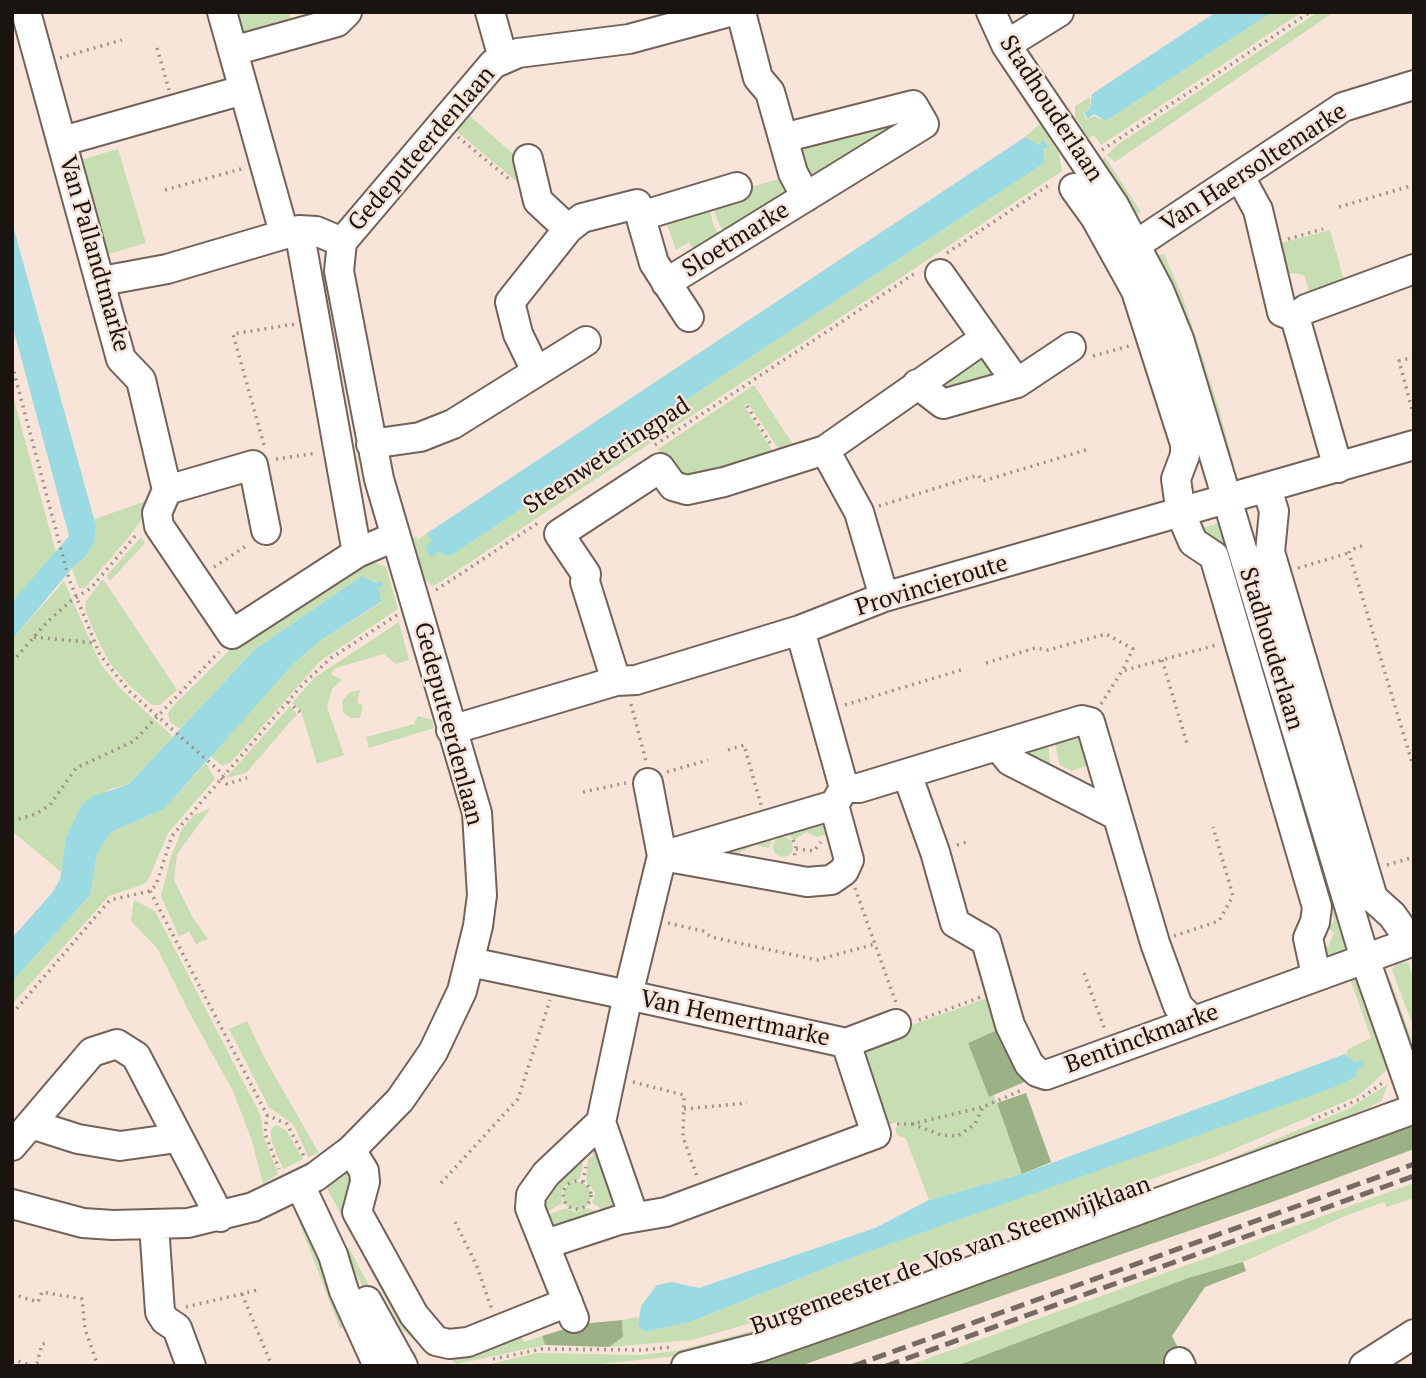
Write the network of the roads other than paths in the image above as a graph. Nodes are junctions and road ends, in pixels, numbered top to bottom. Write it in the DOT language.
graph roads {
  1 [pos="26,12"];
  2 [pos="222,12"];
  3 [pos="346,12"];
  4 [pos="490,12"];
  5 [pos="729,12"];
  6 [pos="741,12"];
  7 [pos="991,12"];
  8 [pos="1059,12"];
  9 [pos="1006,45"];
  10 [pos="233,51"];
  11 [pos="503,58"];
  12 [pos="1414,85"];
  13 [pos="243,90"];
  14 [pos="783,138"];
  15 [pos="63,141"];
  16 [pos="528,159"];
  17 [pos="1240,177"];
  18 [pos="737,187"];
  19 [pos="1074,188"];
  20 [pos="806,197"];
  21 [pos="1105,211"];
  22 [pos="641,216"];
  23 [pos="568,229"];
  24 [pos="291,231"];
  25 [pos="342,242"];
  26 [pos="1137,244"];
  27 [pos="935,266"];
  28 [pos="1414,269"];
  29 [pos="102,281"];
  30 [pos="666,282"];
  31 [pos="689,317"];
  32 [pos="1295,317"];
  33 [pos="985,338"];
  34 [pos="586,341"];
  35 [pos="1068,349"];
  36 [pos="536,371"];
  37 [pos="1017,383"];
  38 [pos="917,384"];
  39 [pos="371,444"];
  40 [pos="1414,445"];
  41 [pos="825,450"];
  42 [pos="1338,468"];
  43 [pos="1267,489"];
  44 [pos="167,490"];
  45 [pos="1225,500"];
  46 [pos="1181,514"];
  47 [pos="266,530"];
  48 [pos="394,537"];
  49 [pos="357,554"];
  50 [pos="884,597"];
  51 [pos="800,630"];
  52 [pos="621,681"];
  53 [pos="451,730"];
  54 [pos="998,746"];
  55 [pos="907,774"];
  56 [pos="648,781"];
  57 [pos="839,797"];
  58 [pos="1116,815"];
  59 [pos="662,856"];
  60 [pos="1410,942"];
  61 [pos="1365,959"];
  62 [pos="470,962"];
  63 [pos="1316,975"];
  64 [pos="628,995"];
  65 [pos="1193,1021"];
  66 [pos="899,1023"];
  67 [pos="846,1043"];
  68 [pos="1409,1086"];
  69 [pos="1414,1109"];
  70 [pos="601,1122"];
  71 [pos="31,1124"];
  72 [pos="177,1138"];
  73 [pos="12,1146"];
  74 [pos="351,1150"];
  75 [pos="300,1185"];
  76 [pos="12,1204"];
  77 [pos="220,1217"];
  78 [pos="634,1217"];
  79 [pos="154,1225"];
  80 [pos="546,1244"];
  81 [pos="333,1255"];
  82 [pos="1414,1334"];
  83 [pos="682,1356"];
  84 [pos="191,1366"];
  85 [pos="378,1366"];
  86 [pos="402,1366"];
  87 [pos="1364,1366"];
  1 -- 15 [label="street, Van Pallandtmarke"];
  2 -- 10 [label="street"];
  3 -- 10 [label="street"];
  4 -- 11 [label="street, Gedeputeerdenlaan"];
  5 -- 11 [label="street, Gedeputeerdenlaan"];
  6 -- 14 [label="street, Sloetmarke"];
  7 -- 9 [label="street, Stadhouderlaan"];
  8 -- 9 [label="street"];
  9 -- 21 [label="street, Stadhouderlaan"];
  10 -- 13 [label="street"];
  11 -- 25 [label="street, Gedeputeerdenlaan"];
  12 -- 17 [label="street, Van Haersoltemarke"];
  13 -- 15 [label="street"];
  13 -- 24 [label="street"];
  14 -- 20 [label="street, Sloetmarke"];
  14 -- 20 [label="street, Sloetmarke"];
  15 -- 29 [label="street, Van Pallandtmarke"];
  16 -- 23 [label="street"];
  17 -- 26 [label="street, Van Haersoltemarke"];
  17 -- 32 [label="street"];
  18 -- 22 [label="street, Sloetmarke"];
  19 -- 21 [label="street, Stadhouderlaan"];
  20 -- 30 [label="street, Sloetmarke"];
  21 -- 26 [label="street, Stadhouderlaan"];
  21 -- 46 [label="street, Stadhouderlaan"];
  22 -- 23 [label="street"];
  22 -- 30 [label="street, Sloetmarke"];
  23 -- 36 [label="street"];
  24 -- 25 [label="street, Gedeputeerdenlaan"];
  24 -- 29 [label="street"];
  24 -- 49 [label="street"];
  25 -- 39 [label="street, Gedeputeerdenlaan"];
  26 -- 45 [label="street, Stadhouderlaan"];
  27 -- 33 [label="street"];
  28 -- 32 [label="street"];
  29 -- 44 [label="street, Van Pallandtmarke"];
  30 -- 31 [label="street, Sloetmarke"];
  32 -- 42 [label="street"];
  33 -- 37 [label="street"];
  33 -- 38 [label="street"];
  34 -- 36 [label="street"];
  35 -- 37 [label="street"];
  36 -- 39 [label="street"];
  37 -- 38 [label="street"];
  38 -- 41 [label="street"];
  39 -- 48 [label="street, Gedeputeerdenlaan"];
  40 -- 42 [label="street, Provincieroute"];
  41 -- 50 [label="street"];
  41 -- 52 [label="street"];
  42 -- 43 [label="street, Provincieroute"];
  43 -- 45 [label="street, Provincieroute"];
  43 -- 60 [label="street, Stadhouderlaan"];
  44 -- 47 [label="street"];
  44 -- 49 [label="street"];
  45 -- 46 [label="street, Provincieroute"];
  45 -- 61 [label="street, Stadhouderlaan"];
  46 -- 50 [label="street, Provincieroute"];
  46 -- 63 [label="street, Stadhouderlaan"];
  48 -- 49 [label="street"];
  48 -- 53 [label="street, Gedeputeerdenlaan"];
  50 -- 51 [label="street, Provincieroute"];
  51 -- 52 [label="street, Provincieroute"];
  51 -- 57 [label="street"];
  52 -- 53 [label="street, Provincieroute"];
  53 -- 62 [label="street, Gedeputeerdenlaan"];
  54 -- 55 [label="street"];
  54 -- 58 [label="street"];
  54 -- 58 [label="street"];
  55 -- 57 [label="street"];
  55 -- 65 [label="street, Bentinckmarke"];
  56 -- 59 [label="street"];
  57 -- 59 [label="street"];
  57 -- 59 [label="street"];
  58 -- 65 [label="street"];
  59 -- 64 [label="street"];
  60 -- 61 [label="street, Bentinckmarke"];
  61 -- 63 [label="street, Bentinckmarke"];
  61 -- 68 [label="street, Stadhouderlaan"];
  62 -- 64 [label="street"];
  62 -- 74 [label="street, Gedeputeerdenlaan"];
  63 -- 65 [label="street, Bentinckmarke"];
  64 -- 67 [label="street, Van Hemertmarke"];
  64 -- 70 [label="street, Van Hemertmarke"];
  66 -- 67 [label="street, Van Hemertmarke"];
  67 -- 78 [label="street, Van Hemertmarke"];
  69 -- 83 [label="street, Burgemeester de Vos van Steenwijklaan"];
  70 -- 78 [label="street"];
  70 -- 80 [label="street"];
  71 -- 72 [label="street"];
  71 -- 72 [label="street"];
  71 -- 73 [label="street"];
  72 -- 77 [label="street"];
  74 -- 75 [label="street, Gedeputeerdenlaan"];
  74 -- 80 [label="street"];
  75 -- 77 [label="street, Gedeputeerdenlaan"];
  75 -- 81 [label="street"];
  76 -- 79 [label="street, Gedeputeerdenlaan"];
  77 -- 79 [label="street, Gedeputeerdenlaan"];
  78 -- 80 [label="street"];
  79 -- 84 [label="street"];
  81 -- 85 [label="street"];
  81 -- 86 [label="street"];
  82 -- 87 [label="street"];
}
